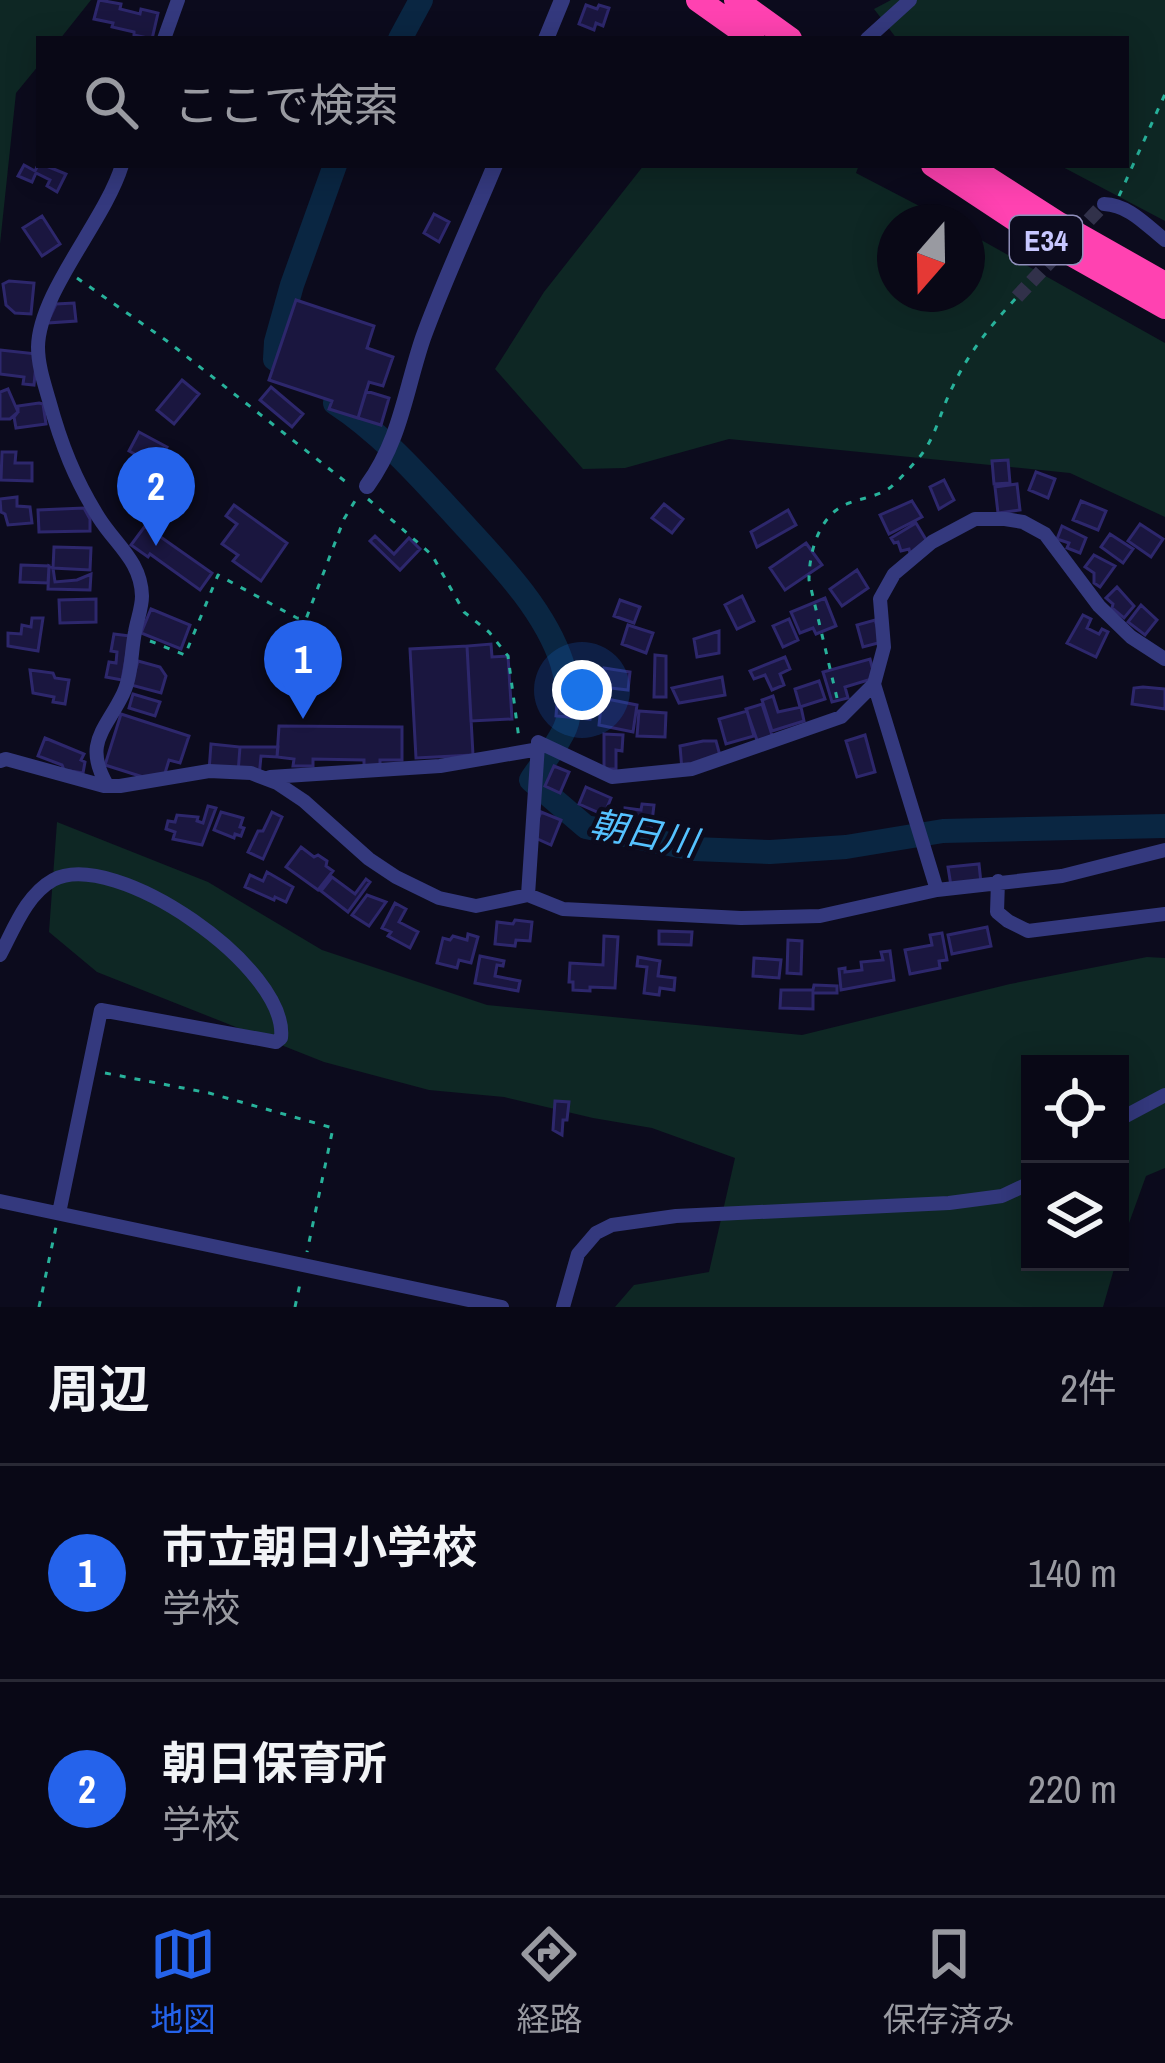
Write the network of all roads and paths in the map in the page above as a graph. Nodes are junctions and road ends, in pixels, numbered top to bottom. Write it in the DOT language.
graph roads {
  1 [pos="178,0"];
  2 [pos="562,0"];
  3 [pos="698,0"];
  4 [pos="910,0"];
  5 [pos="742,18"];
  6 [pos="165,36"];
  7 [pos="547,36"];
  8 [pos="783,36"];
  9 [pos="870,36"];
  10 [pos="1165,94"];
  11 [pos="1129,166"];
  12 [pos="121,168"];
  13 [pos="494,168"];
  14 [pos="938,168"];
  15 [pos="972,168"];
  16 [pos="1128,168"];
  17 [pos="1110,204"];
  18 [pos="1165,240"];
  19 [pos="68,271"];
  20 [pos="1165,284"];
  21 [pos="1017,297"];
  22 [pos="1165,307"];
  23 [pos="364,489"];
  24 [pos="134,635"];
  25 [pos="1165,659"];
  26 [pos="874,684"];
  27 [pos="841,717"];
  28 [pos="539,749"];
  29 [pos="520,753"];
  30 [pos="0,761"];
  31 [pos="259,778"];
  32 [pos="107,785"];
  33 [pos="1165,850"];
  34 [pos="998,881"];
  35 [pos="937,890"];
  36 [pos="529,895"];
  37 [pos="1165,914"];
  38 [pos="0,955"];
  39 [pos="89,1070"];
  40 [pos="1165,1095"];
  41 [pos="1129,1114"];
  42 [pos="1021,1187"];
  43 [pos="0,1201"];
  44 [pos="59,1213"];
  45 [pos="304,1265"];
  46 [pos="39,1307"];
  47 [pos="295,1307"];
  48 [pos="502,1307"];
  49 [pos="563,1307"];
  1 -- 6 [label="street"];
  2 -- 7 [label="street"];
  3 -- 5 [label="highway"];
  4 -- 9 [label="street"];
  5 -- 8 [label="highway"];
  10 -- 11 [label="path"];
  12 -- 19 [label="street"];
  13 -- 23 [label="street"];
  14 -- 22 [label="highway, E34"];
  15 -- 20 [label="highway, E34"];
  16 -- 17 [label="path"];
  17 -- 18 [label="street"];
  19 -- 23 [label="path"];
  19 -- 24 [label="street"];
  21 -- 27 [label="path"];
  23 -- 24 [label="path"];
  23 -- 29 [label="path"];
  24 -- 32 [label="street"];
  25 -- 26 [label="street"];
  26 -- 27 [label="street"];
  26 -- 35 [label="street"];
  27 -- 28 [label="street"];
  28 -- 29 [label="street"];
  28 -- 36 [label="street"];
  29 -- 31 [label="street"];
  30 -- 32 [label="street"];
  31 -- 32 [label="street"];
  31 -- 36 [label="street"];
  33 -- 34 [label="street"];
  34 -- 35 [label="street"];
  34 -- 37 [label="street"];
  35 -- 36 [label="street"];
  38 -- 39 [label="street"];
  39 -- 44 [label="street"];
  39 -- 45 [label="path"];
  40 -- 41 [label="street"];
  42 -- 49 [label="street"];
  43 -- 44 [label="street"];
  44 -- 45 [label="street"];
  44 -- 46 [label="path"];
  45 -- 47 [label="path"];
  45 -- 48 [label="street"];
}
